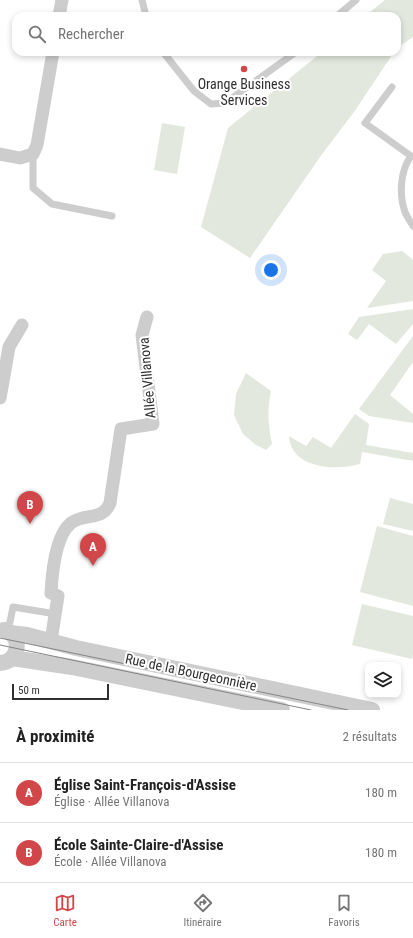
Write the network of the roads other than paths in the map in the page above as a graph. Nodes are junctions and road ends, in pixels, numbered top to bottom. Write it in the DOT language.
graph roads {
  1 [pos="62,0"];
  2 [pos="142,0"];
  3 [pos="356,0"];
  4 [pos="60,12"];
  5 [pos="145,12"];
  6 [pos="342,12"];
  7 [pos="52,56"];
  8 [pos="166,56"];
  9 [pos="291,56"];
  10 [pos="392,87"];
  11 [pos="0,154"];
  12 [pos="33,154"];
  13 [pos="112,216"];
  14 [pos="413,226"];
  15 [pos="147,317"];
  16 [pos="22,325"];
  17 [pos="0,398"];
  18 [pos="56,614"];
  19 [pos="5,631"];
  20 [pos="51,641"];
  21 [pos="6,660"];
  22 [pos="244,706"];
  23 [pos="282,710"];
  24 [pos="372,710"];
  1 -- 4 [label="street"];
  2 -- 5 [label="lane"];
  3 -- 6 [label="lane"];
  7 -- 12 [label="street"];
  8 -- 9 [label="lane"];
  10 -- 14 [label="lane"];
  11 -- 12 [label="street"];
  12 -- 13 [label="lane"];
  15 -- 18 [label="street, Allée Villanova"];
  16 -- 17 [label="street"];
  18 -- 19 [label="lane"];
  18 -- 20 [label="street, Allée Villanova"];
  19 -- 20 [label="street, Rue de la Bourgeonnière"];
  19 -- 21 [label="street"];
  20 -- 24 [label="street, Rue de la Bourgeonnière"];
  21 -- 22 [label="street, Rue de la Bourgeonnière"];
  22 -- 23 [label="street, Rue de la Bourgeonnière"];
}
